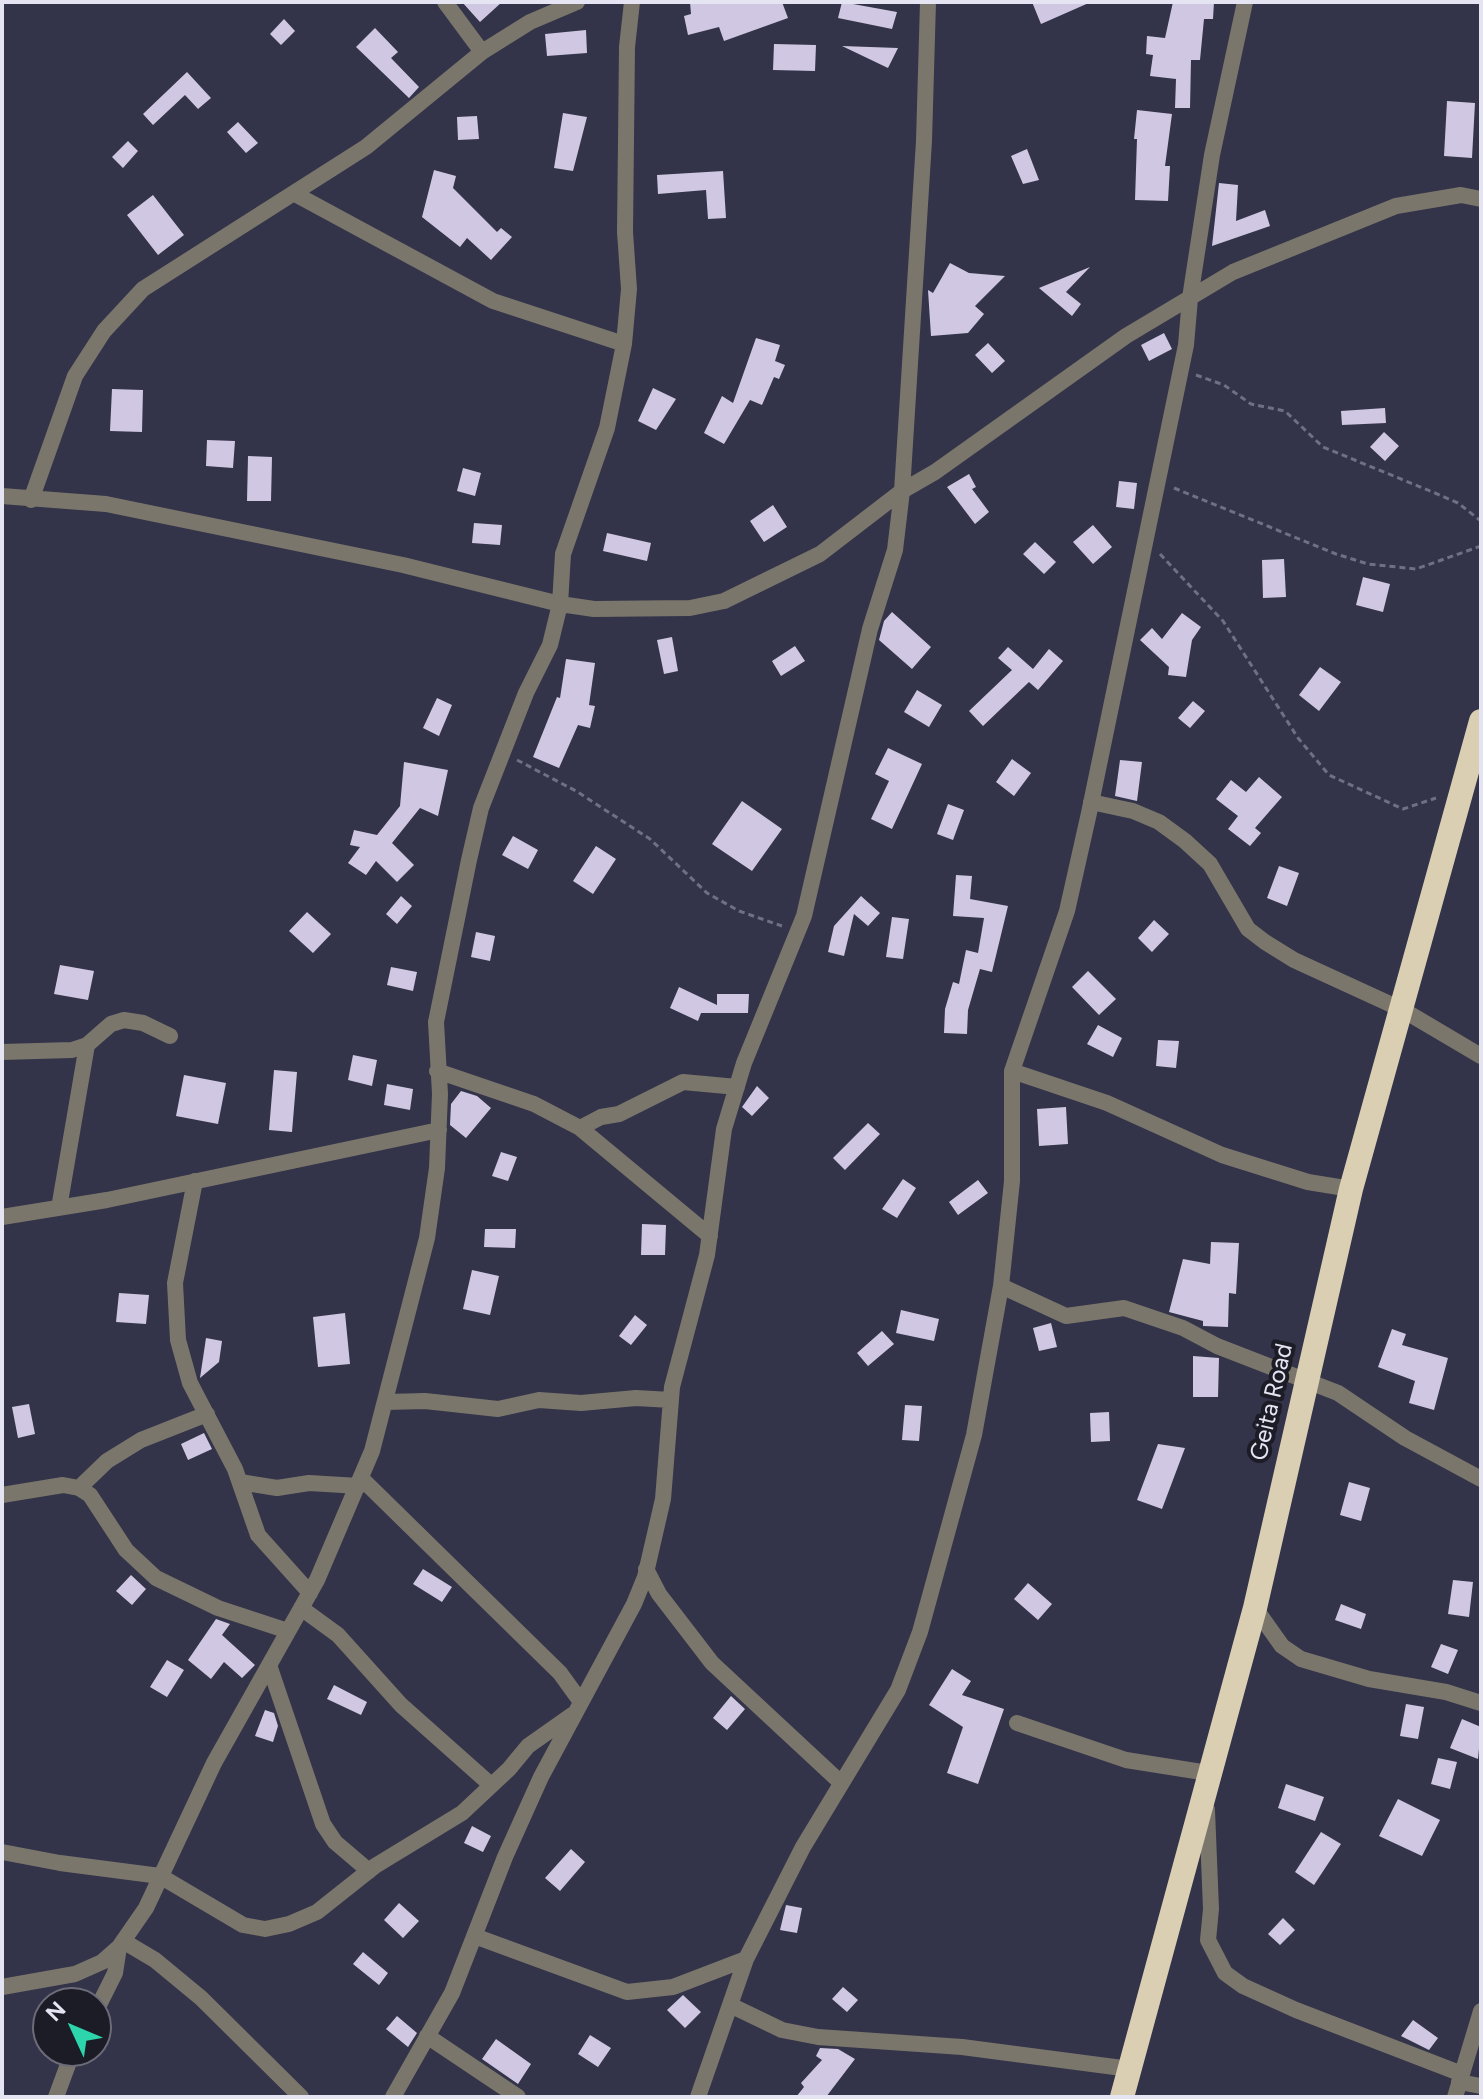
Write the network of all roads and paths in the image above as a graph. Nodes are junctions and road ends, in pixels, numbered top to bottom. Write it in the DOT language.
graph roads {
  1 [pos="445,2"];
  2 [pos="577,2"];
  3 [pos="632,2"];
  4 [pos="928,2"];
  5 [pos="1245,2"];
  6 [pos="482,52"];
  7 [pos="295,194"];
  8 [pos="1481,199"];
  9 [pos="1190,298"];
  10 [pos="624,344"];
  11 [pos="1181,371"];
  12 [pos="1159,482"];
  13 [pos="902,491"];
  14 [pos="2,496"];
  15 [pos="31,500"];
  16 [pos="1481,521"];
  17 [pos="1145,542"];
  18 [pos="1481,546"];
  19 [pos="560,604"];
  20 [pos="1481,721"];
  21 [pos="503,753"];
  22 [pos="1465,788"];
  23 [pos="1091,802"];
  24 [pos="797,932"];
  25 [pos="1403,1010"];
  26 [pos="170,1036"];
  27 [pos="87,1045"];
  28 [pos="2,1052"];
  29 [pos="1481,1056"];
  30 [pos="437,1071"];
  31 [pos="1012,1071"];
  32 [pos="737,1087"];
  33 [pos="580,1128"];
  34 [pos="439,1130"];
  35 [pos="195,1181"];
  36 [pos="1351,1189"];
  37 [pos="59,1208"];
  38 [pos="2,1217"];
  39 [pos="710,1236"];
  40 [pos="1001,1286"];
  41 [pos="1305,1379"];
  42 [pos="671,1400"];
  43 [pos="386,1402"];
  44 [pos="207,1414"];
  45 [pos="1481,1479"];
  46 [pos="240,1482"];
  47 [pos="360,1483"];
  48 [pos="79,1488"];
  49 [pos="2,1495"];
  50 [pos="646,1569"];
  51 [pos="310,1593"];
  52 [pos="301,1608"];
  53 [pos="1255,1608"];
  54 [pos="288,1631"];
  55 [pos="269,1665"];
  56 [pos="1481,1703"];
  57 [pos="578,1708"];
  58 [pos="1017,1723"];
  59 [pos="1208,1781"];
  60 [pos="840,1782"];
  61 [pos="491,1785"];
  62 [pos="2,1852"];
  63 [pos="369,1871"];
  64 [pos="160,1876"];
  65 [pos="477,1937"];
  66 [pos="121,1944"];
  67 [pos="746,1959"];
  68 [pos="2,1987"];
  69 [pos="108,1987"];
  70 [pos="730,2005"];
  71 [pos="1481,2014"];
  72 [pos="427,2036"];
  73 [pos="67,2067"];
  74 [pos="1130,2069"];
  75 [pos="1459,2084"];
  76 [pos="1481,2086"];
  77 [pos="56,2097"];
  78 [pos="301,2097"];
  79 [pos="393,2097"];
  80 [pos="518,2097"];
  81 [pos="698,2097"];
  82 [pos="1122,2097"];
  1 -- 6 [label="street"];
  2 -- 6 [label="street"];
  3 -- 10 [label="street"];
  4 -- 13 [label="street"];
  5 -- 9 [label="street"];
  6 -- 7 [label="street"];
  7 -- 10 [label="street"];
  7 -- 15 [label="street"];
  8 -- 9 [label="street"];
  9 -- 11 [label="street"];
  9 -- 13 [label="street"];
  10 -- 19 [label="street"];
  11 -- 12 [label="street"];
  11 -- 16 [label="path"];
  12 -- 17 [label="street"];
  12 -- 18 [label="path"];
  13 -- 19 [label="street"];
  13 -- 24 [label="street"];
  14 -- 15 [label="street"];
  15 -- 19 [label="street"];
  17 -- 22 [label="path"];
  17 -- 23 [label="street"];
  19 -- 21 [label="street"];
  20 -- 22 [label="highway, Geita Road"];
  21 -- 24 [label="path"];
  21 -- 30 [label="street"];
  22 -- 25 [label="highway, Geita Road"];
  23 -- 25 [label="street"];
  23 -- 31 [label="street"];
  24 -- 32 [label="street"];
  25 -- 29 [label="street"];
  25 -- 36 [label="highway, Geita Road"];
  26 -- 27 [label="street"];
  27 -- 28 [label="street"];
  27 -- 37 [label="street"];
  30 -- 33 [label="street"];
  30 -- 34 [label="street"];
  31 -- 36 [label="street"];
  31 -- 40 [label="street"];
  32 -- 33 [label="street"];
  32 -- 39 [label="street"];
  33 -- 39 [label="street"];
  34 -- 35 [label="street"];
  34 -- 43 [label="street"];
  35 -- 37 [label="street"];
  35 -- 44 [label="street"];
  36 -- 41 [label="highway, Geita Road"];
  37 -- 38 [label="street"];
  39 -- 42 [label="street"];
  40 -- 41 [label="street"];
  40 -- 60 [label="street"];
  41 -- 45 [label="street"];
  41 -- 53 [label="highway, Geita Road"];
  42 -- 43 [label="street"];
  42 -- 50 [label="street"];
  43 -- 47 [label="street"];
  44 -- 46 [label="street"];
  44 -- 48 [label="street"];
  46 -- 47 [label="street"];
  46 -- 51 [label="street"];
  47 -- 51 [label="street"];
  47 -- 57 [label="street"];
  48 -- 49 [label="street"];
  48 -- 54 [label="street"];
  50 -- 57 [label="street"];
  50 -- 60 [label="street"];
  51 -- 52 [label="street"];
  52 -- 54 [label="street"];
  52 -- 61 [label="street"];
  53 -- 56 [label="street"];
  53 -- 59 [label="highway, Geita Road"];
  54 -- 55 [label="street"];
  55 -- 63 [label="street"];
  55 -- 64 [label="street"];
  57 -- 61 [label="street"];
  57 -- 65 [label="street"];
  58 -- 59 [label="street"];
  59 -- 74 [label="highway, Geita Road"];
  59 -- 75 [label="street"];
  60 -- 67 [label="street"];
  61 -- 63 [label="street"];
  62 -- 64 [label="street"];
  63 -- 64 [label="street"];
  64 -- 66 [label="street"];
  65 -- 67 [label="street"];
  65 -- 72 [label="street"];
  66 -- 68 [label="street"];
  66 -- 69 [label="street"];
  66 -- 78 [label="street"];
  67 -- 70 [label="street"];
  70 -- 74 [label="street"];
  70 -- 81 [label="street"];
  71 -- 75 [label="street"];
  72 -- 79 [label="street"];
  72 -- 80 [label="street"];
  73 -- 77 [label="street"];
  74 -- 82 [label="highway, Geita Road"];
  75 -- 76 [label="street"];
}
